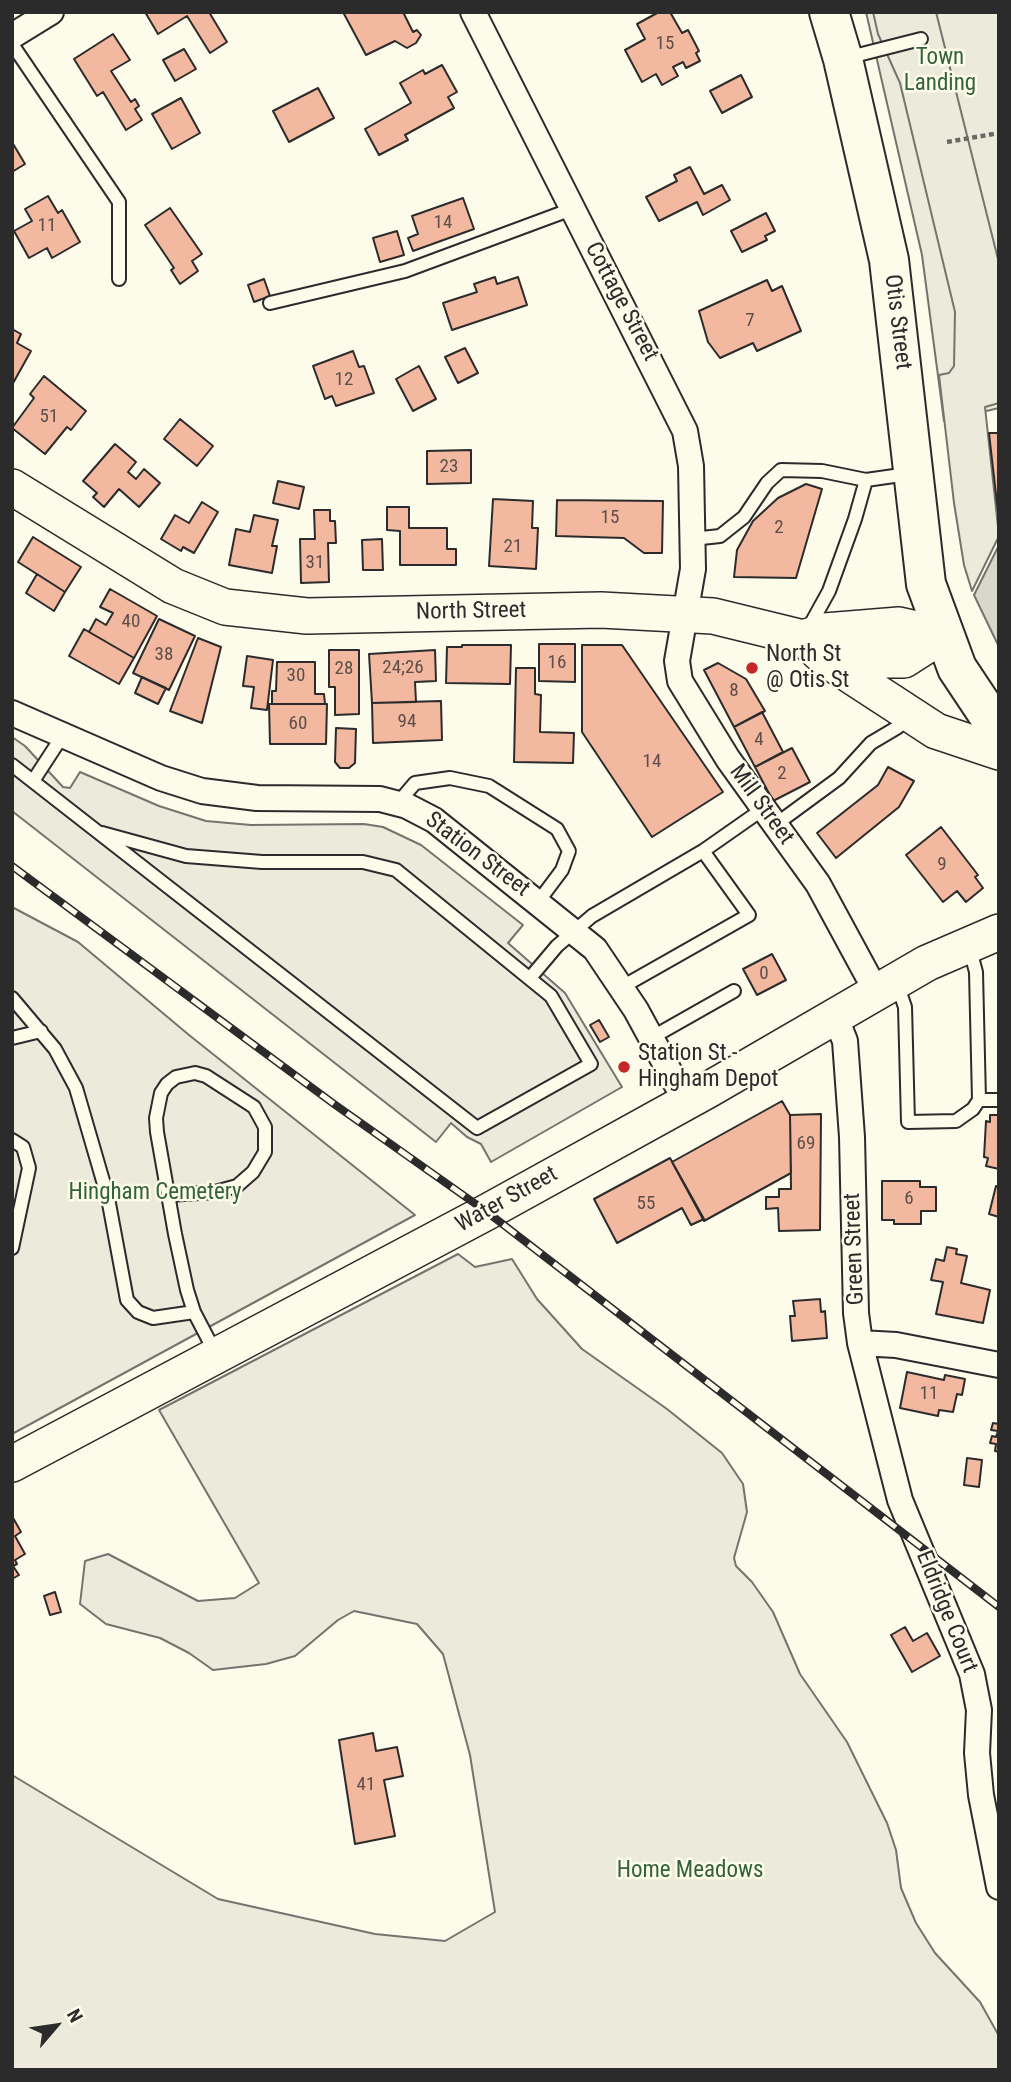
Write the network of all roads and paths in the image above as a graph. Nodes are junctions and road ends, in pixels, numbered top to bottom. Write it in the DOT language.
graph roads {
  1 [pos="51,12"];
  2 [pos="473,12"];
  3 [pos="828,12"];
  4 [pos="12,36"];
  5 [pos="921,40"];
  6 [pos="12,44"];
  7 [pos="843,59"];
  8 [pos="999,133"];
  9 [pos="947,142"];
  10 [pos="572,209"];
  11 [pos="119,279"];
  12 [pos="270,303"];
  13 [pos="912,473"];
  14 [pos="866,480"];
  15 [pos="12,487"];
  16 [pos="692,539"];
  17 [pos="685,612"];
  18 [pos="943,635"];
  19 [pos="815,649"];
  20 [pos="908,712"];
  21 [pos="12,713"];
  22 [pos="999,731"];
  23 [pos="63,735"];
  24 [pos="999,752"];
  25 [pos="12,765"];
  26 [pos="33,781"];
  27 [pos="398,803"];
  28 [pos="769,817"];
  29 [pos="103,833"];
  30 [pos="703,851"];
  31 [pos="538,902"];
  32 [pos="573,930"];
  33 [pos="984,938"];
  34 [pos="530,978"];
  35 [pos="886,986"];
  36 [pos="622,987"];
  37 [pos="734,991"];
  38 [pos="12,998"];
  39 [pos="835,1016"];
  40 [pos="41,1031"];
  41 [pos="12,1038"];
  42 [pos="650,1038"];
  43 [pos="979,1100"];
  44 [pos="999,1100"];
  45 [pos="686,1102"];
  46 [pos="12,1140"];
  47 [pos="169,1195"];
  48 [pos="12,1248"];
  49 [pos="194,1312"];
  50 [pos="860,1343"];
  51 [pos="216,1355"];
  52 [pos="999,1365"];
  53 [pos="12,1464"];
  54 [pos="999,1887"];
  1 -- 4 [label="street"];
  2 -- 10 [label="street, Cottage Street"];
  3 -- 7 [label="main road, Otis Street"];
  5 -- 7 [label="lane"];
  6 -- 11 [label="lane"];
  7 -- 13 [label="main road, Otis Street"];
  8 -- 9 [label="path"];
  10 -- 12 [label="lane"];
  10 -- 16 [label="street, Cottage Street"];
  13 -- 14 [label="lane"];
  13 -- 18 [label="main road, Otis Street"];
  14 -- 16 [label="lane"];
  14 -- 19 [label="lane"];
  15 -- 17 [label="main road, North Street"];
  16 -- 17 [label="street, Cottage Street"];
  17 -- 19 [label="main road, North Street"];
  17 -- 28 [label="street, Mill Street"];
  18 -- 19 [label="main road, North Street"];
  18 -- 22 [label="main road, Otis Street"];
  19 -- 20 [label="main road"];
  20 -- 24 [label="main road"];
  20 -- 28 [label="lane"];
  21 -- 23 [label="street, Station Street"];
  23 -- 26 [label="lane"];
  23 -- 27 [label="street, Station Street"];
  25 -- 26 [label="lane"];
  26 -- 29 [label="lane"];
  27 -- 31 [label="street, Station Street"];
  27 -- 31 [label="lane"];
  28 -- 30 [label="lane"];
  28 -- 35 [label="street, Mill Street"];
  29 -- 34 [label="lane"];
  29 -- 34 [label="lane"];
  30 -- 32 [label="lane"];
  30 -- 36 [label="lane"];
  31 -- 32 [label="street, Station Street"];
  32 -- 34 [label="lane"];
  32 -- 36 [label="street, Station Street"];
  33 -- 35 [label="main road, Water Street"];
  33 -- 43 [label="lane"];
  35 -- 39 [label="main road, Water Street"];
  35 -- 43 [label="lane"];
  36 -- 42 [label="street, Station Street"];
  37 -- 42 [label="lane"];
  38 -- 40 [label="lane"];
  39 -- 45 [label="main road, Water Street"];
  39 -- 50 [label="street, Green Street"];
  40 -- 41 [label="lane"];
  40 -- 49 [label="lane"];
  42 -- 45 [label="street, Station Street"];
  43 -- 44 [label="lane"];
  45 -- 51 [label="main road, Water Street"];
  46 -- 48 [label="lane"];
  47 -- 47 [label="lane"];
  47 -- 49 [label="lane"];
  49 -- 51 [label="lane"];
  50 -- 52 [label="street"];
  50 -- 54 [label="street, Eldridge Court"];
  51 -- 53 [label="main road, Water Street"];
}
